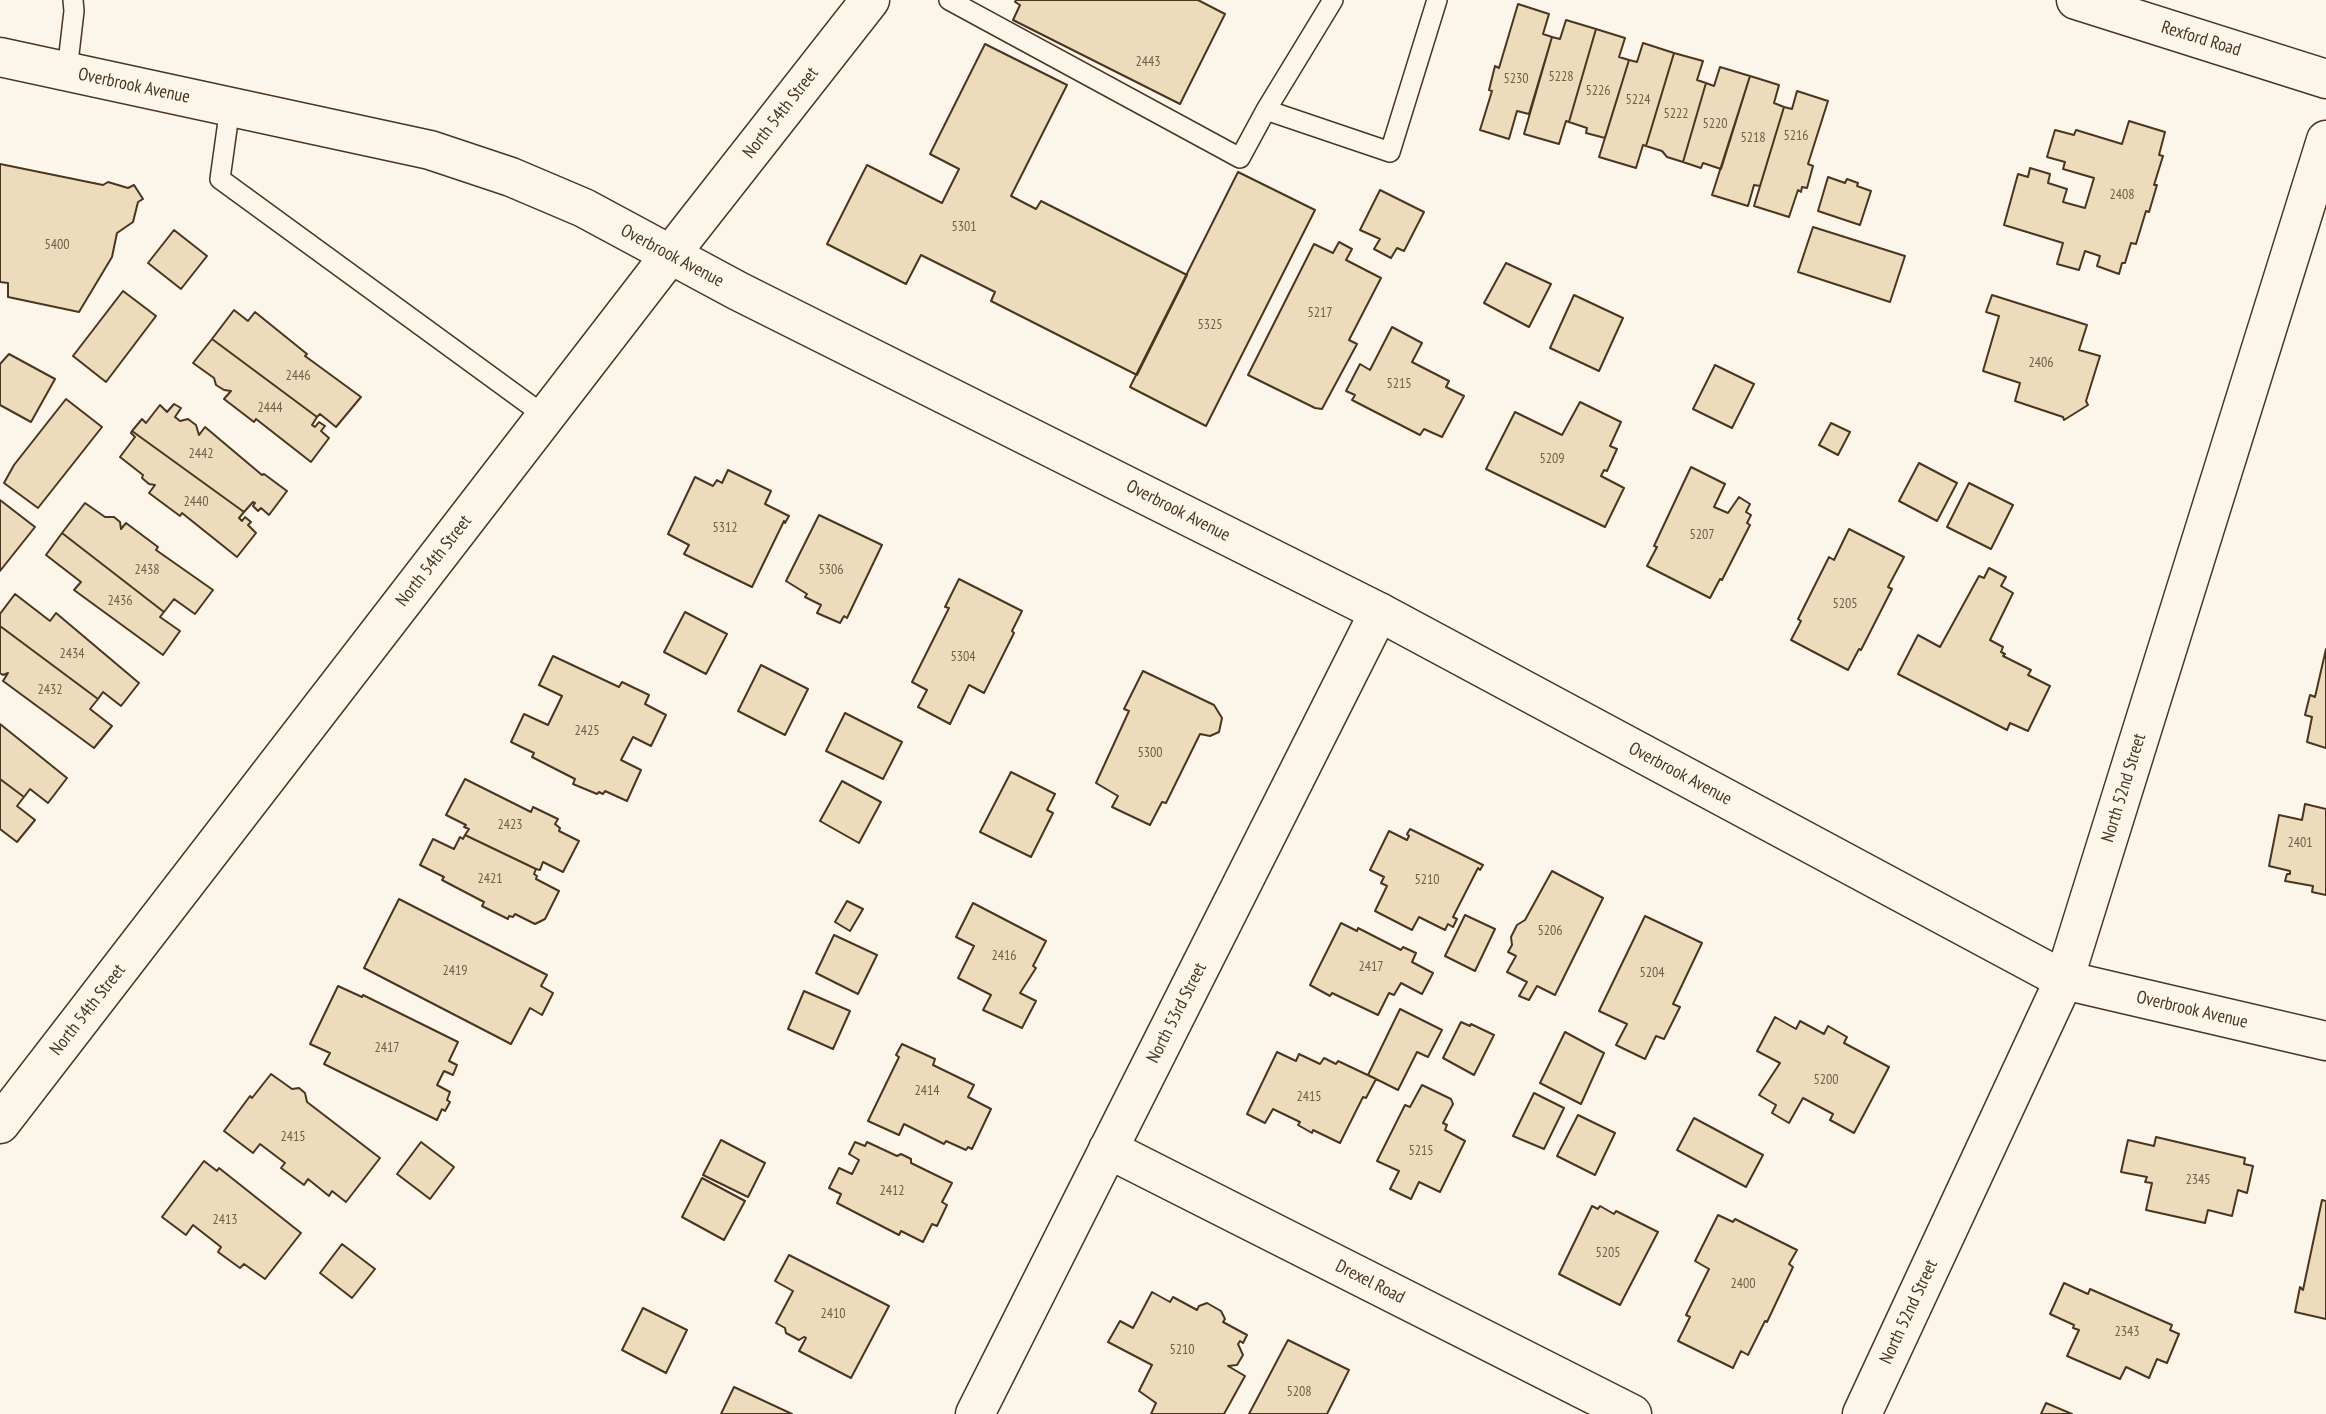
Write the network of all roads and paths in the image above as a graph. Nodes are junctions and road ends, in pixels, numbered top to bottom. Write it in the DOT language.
graph roads {
  1 [pos="73,0"];
  2 [pos="870,0"];
  3 [pos="949,0"];
  4 [pos="1333,0"];
  5 [pos="1437,0"];
  6 [pos="2076,0"];
  7 [pos="0,57"];
  8 [pos="67,71"];
  9 [pos="2326,79"];
  10 [pos="230,107"];
  11 [pos="1266,110"];
  12 [pos="2326,140"];
  13 [pos="670,255"];
  14 [pos="545,416"];
  15 [pos="1379,612"];
  16 [pos="2064,980"];
  17 [pos="2326,1041"];
  18 [pos="0,1124"];
  19 [pos="1108,1149"];
  20 [pos="975,1414"];
  21 [pos="1632,1414"];
  22 [pos="1862,1414"];
  1 -- 8 [label="lane"];
  2 -- 13 [label="street, North 54th Street"];
  3 -- 11 [label="lane"];
  4 -- 11 [label="lane"];
  5 -- 11 [label="lane"];
  6 -- 9 [label="street, Rexford Road"];
  7 -- 8 [label="street, Overbrook Avenue"];
  8 -- 10 [label="street, Overbrook Avenue"];
  10 -- 13 [label="street, Overbrook Avenue"];
  10 -- 14 [label="lane"];
  12 -- 16 [label="street, North 52nd Street"];
  13 -- 14 [label="street, North 54th Street"];
  13 -- 15 [label="street, Overbrook Avenue"];
  14 -- 18 [label="street, North 54th Street"];
  15 -- 16 [label="street, Overbrook Avenue"];
  15 -- 19 [label="street, North 53rd Street"];
  16 -- 17 [label="street, Overbrook Avenue"];
  16 -- 22 [label="street, North 52nd Street"];
  19 -- 20 [label="street, North 53rd Street"];
  19 -- 21 [label="street, Drexel Road"];
}
